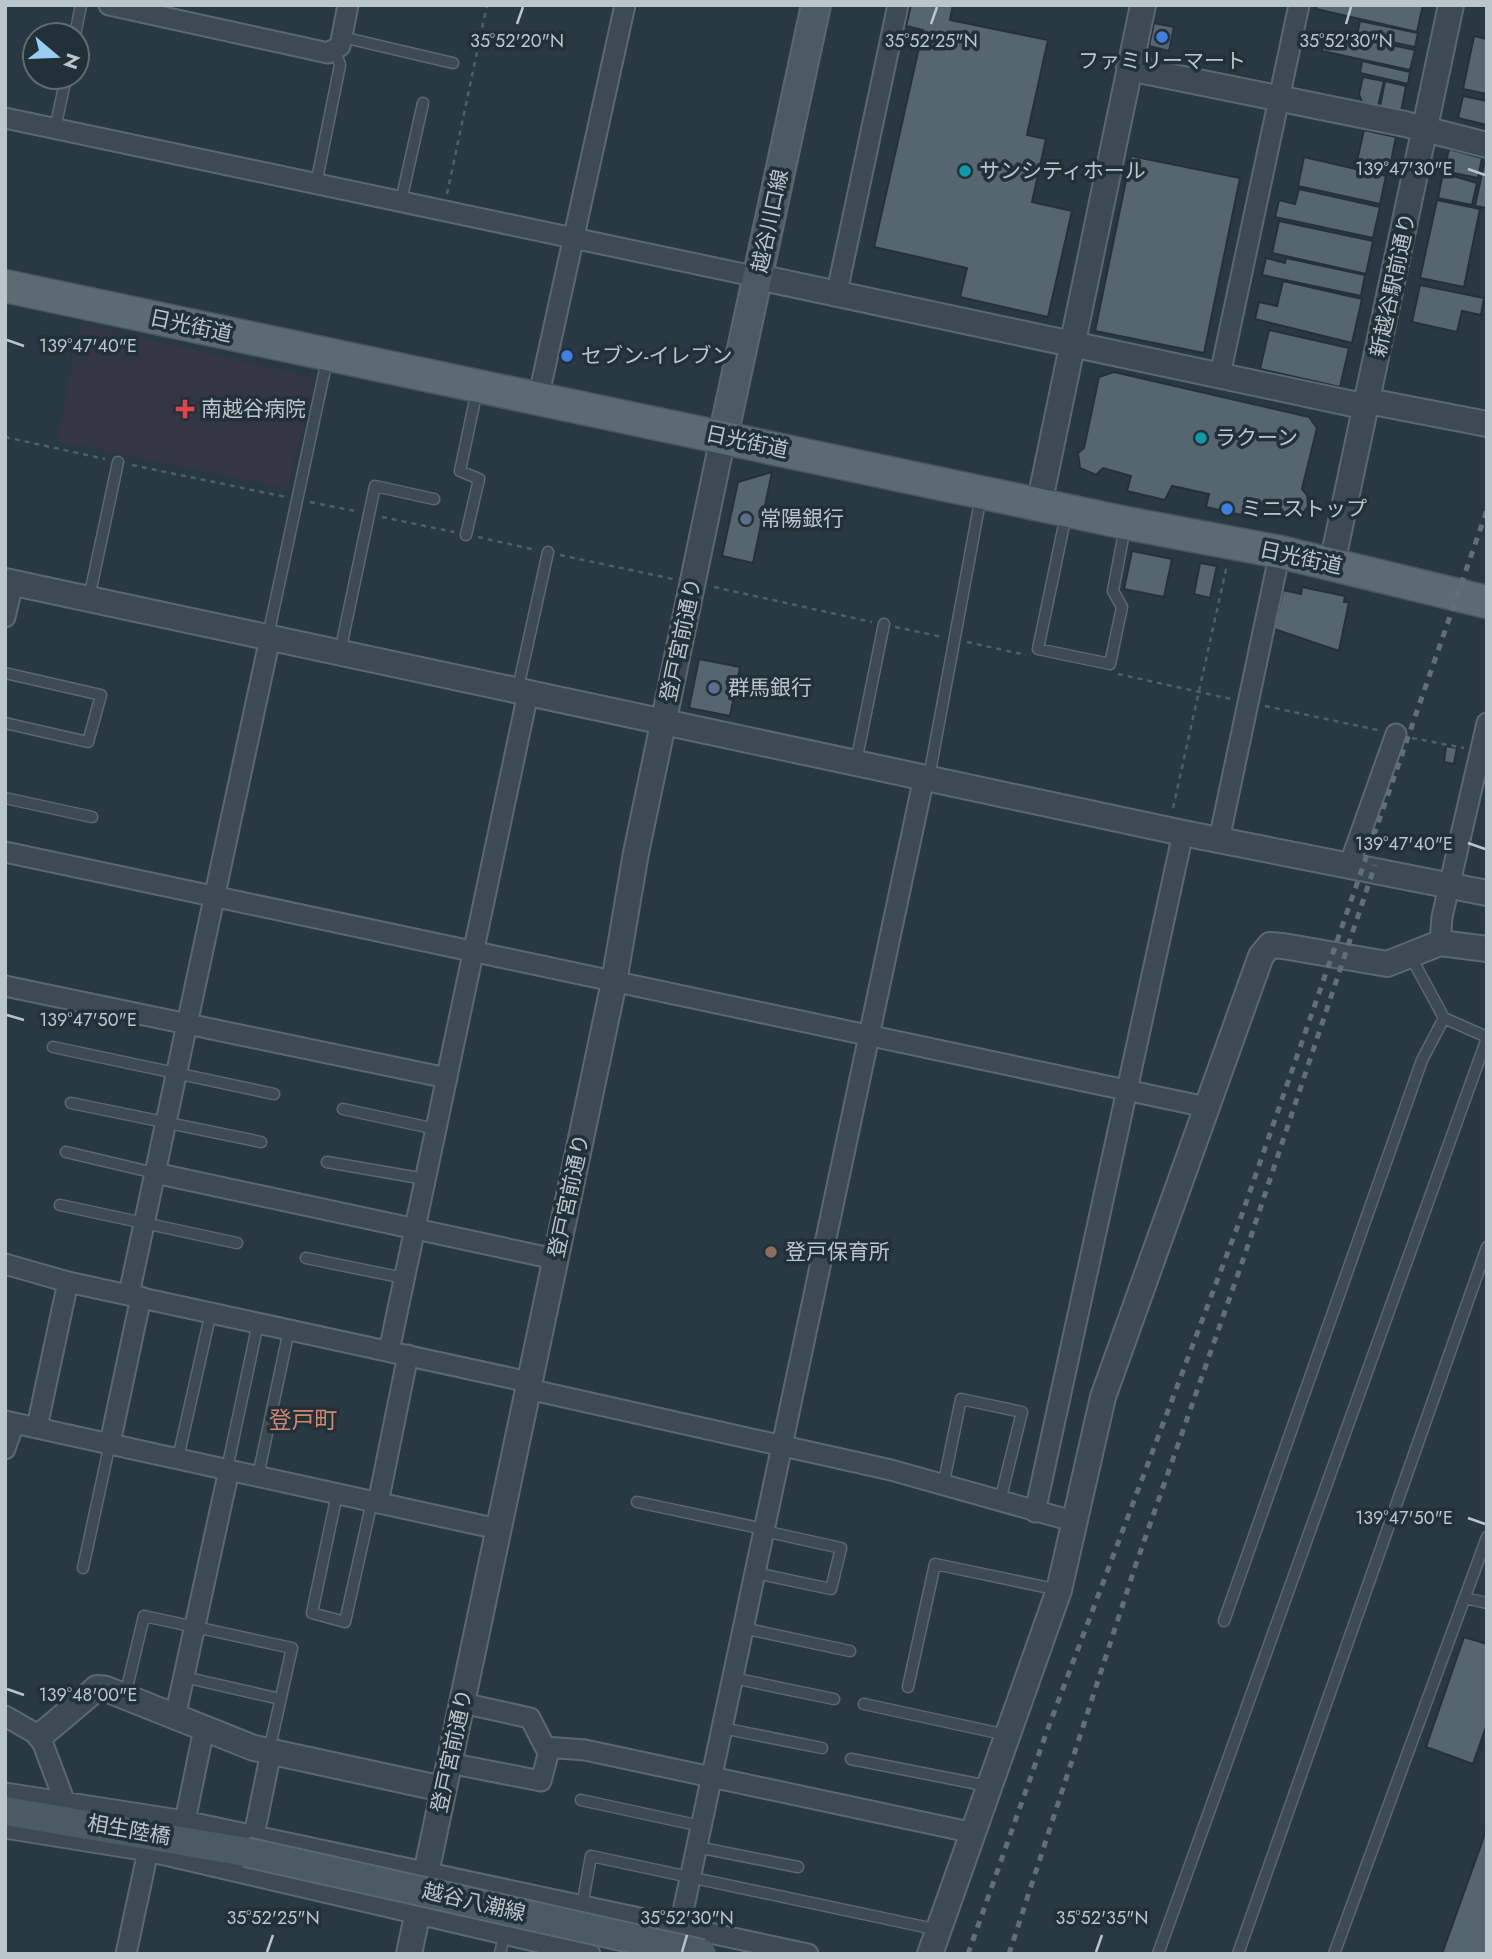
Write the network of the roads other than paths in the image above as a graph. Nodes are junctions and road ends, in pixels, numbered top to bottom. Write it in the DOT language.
graph roads {
  1 [pos="109,5"];
  2 [pos="348,5"];
  3 [pos="625,5"];
  4 [pos="816,5"];
  5 [pos="898,5"];
  6 [pos="1143,5"];
  7 [pos="1299,5"];
  8 [pos="1451,5"];
  9 [pos="339,44"];
  10 [pos="453,63"];
  11 [pos="1129,68"];
  12 [pos="63,91"];
  13 [pos="1278,99"];
  14 [pos="423,103"];
  15 [pos="5,118"];
  16 [pos="55,129"];
  17 [pos="1426,130"];
  18 [pos="1487,145"];
  19 [pos="316,184"];
  20 [pos="401,201"];
  21 [pos="573,238"];
  22 [pos="758,277"];
  23 [pos="5,286"];
  24 [pos="837,292"];
  25 [pos="1073,343"];
  26 [pos="328,356"];
  27 [pos="1220,375"];
  28 [pos="478,387"];
  29 [pos="538,399"];
  30 [pos="1367,404"];
  31 [pos="1487,424"];
  32 [pos="723,436"];
  33 [pos="118,462"];
  34 [pos="982,493"];
  35 [pos="433,499"];
  36 [pos="1053,507"];
  37 [pos="1126,523"];
  38 [pos="466,535"];
  39 [pos="548,552"];
  40 [pos="1280,552"];
  41 [pos="1332,564"];
  42 [pos="9,582"];
  43 [pos="89,599"];
  44 [pos="1487,602"];
  45 [pos="5,617"];
  46 [pos="884,624"];
  47 [pos="268,638"];
  48 [pos="340,653"];
  49 [pos="5,673"];
  50 [pos="523,692"];
  51 [pos="664,721"];
  52 [pos="5,723"];
  53 [pos="1487,723"];
  54 [pos="1396,734"];
  55 [pos="856,763"];
  56 [pos="926,778"];
  57 [pos="5,798"];
  58 [pos="92,817"];
  59 [pos="1178,824"];
  60 [pos="1219,840"];
  61 [pos="5,852"];
  62 [pos="1349,866"];
  63 [pos="1450,885"];
  64 [pos="1487,893"];
  65 [pos="214,897"];
  66 [pos="1440,943"];
  67 [pos="1487,949"];
  68 [pos="474,952"];
  69 [pos="1411,957"];
  70 [pos="614,982"];
  71 [pos="5,985"];
  72 [pos="1444,1018"];
  73 [pos="187,1024"];
  74 [pos="869,1036"];
  75 [pos="1487,1038"];
  76 [pos="52,1047"];
  77 [pos="176,1074"];
  78 [pos="447,1078"];
  79 [pos="1127,1091"];
  80 [pos="274,1094"];
  81 [pos="71,1104"];
  82 [pos="1206,1108"];
  83 [pos="342,1109"];
  84 [pos="166,1124"];
  85 [pos="436,1129"];
  86 [pos="261,1142"];
  87 [pos="66,1152"];
  88 [pos="327,1162"];
  89 [pos="155,1173"];
  90 [pos="425,1179"];
  91 [pos="60,1205"];
  92 [pos="144,1223"];
  93 [pos="415,1229"];
  94 [pos="237,1243"];
  95 [pos="1487,1247"];
  96 [pos="306,1258"];
  97 [pos="555,1259"];
  98 [pos="5,1264"];
  99 [pos="404,1278"];
  100 [pos="68,1282"];
  101 [pos="135,1296"];
  102 [pos="211,1312"];
  103 [pos="258,1322"];
  104 [pos="289,1330"];
  105 [pos="399,1353"];
  106 [pos="529,1386"];
  107 [pos="10,1422"];
  108 [pos="37,1427"];
  109 [pos="110,1444"];
  110 [pos="782,1444"];
  111 [pos="5,1449"];
  112 [pos="178,1458"];
  113 [pos="228,1470"];
  114 [pos="258,1476"];
  115 [pos="943,1486"];
  116 [pos="337,1494"];
  117 [pos="1000,1501"];
  118 [pos="375,1502"];
  119 [pos="638,1502"];
  120 [pos="1035,1512"];
  121 [pos="1076,1522"];
  122 [pos="498,1529"];
  123 [pos="764,1530"];
  124 [pos="1487,1537"];
  125 [pos="83,1568"];
  126 [pos="755,1573"];
  127 [pos="1059,1590"];
  128 [pos="1465,1598"];
  129 [pos="1487,1603"];
  130 [pos="1224,1621"];
  131 [pos="195,1628"];
  132 [pos="743,1628"];
  133 [pos="850,1651"];
  134 [pos="184,1676"];
  135 [pos="733,1678"];
  136 [pos="908,1687"];
  137 [pos="125,1696"];
  138 [pos="280,1699"];
  139 [pos="834,1699"];
  140 [pos="462,1703"];
  141 [pos="864,1704"];
  142 [pos="5,1716"];
  143 [pos="175,1717"];
  144 [pos="722,1728"];
  145 [pos="204,1729"];
  146 [pos="1008,1735"];
  147 [pos="40,1736"];
  148 [pos="550,1747"];
  149 [pos="822,1748"];
  150 [pos="270,1752"];
  151 [pos="852,1759"];
  152 [pos="449,1763"];
  153 [pos="712,1777"];
  154 [pos="990,1786"];
  155 [pos="443,1789"];
  156 [pos="64,1800"];
  157 [pos="581,1800"];
  158 [pos="7,1811"];
  159 [pos="185,1821"];
  160 [pos="701,1826"];
  161 [pos="974,1833"];
  162 [pos="250,1844"];
  163 [pos="697,1847"];
  164 [pos="148,1851"];
  165 [pos="798,1867"];
  166 [pos="427,1872"];
  167 [pos="690,1877"];
  168 [pos="582,1906"];
  169 [pos="418,1914"];
  170 [pos="680,1928"];
  171 [pos="939,1930"];
  172 [pos="502,1944"];
  173 [pos="126,1954"];
  174 [pos="409,1954"];
  175 [pos="590,1954"];
  176 [pos="674,1954"];
  177 [pos="702,1954"];
  178 [pos="808,1954"];
  179 [pos="930,1954"];
  180 [pos="1158,1954"];
  181 [pos="1238,1954"];
  182 [pos="1334,1954"];
  1 -- 9 [label="street"];
  2 -- 9 [label="street"];
  3 -- 21 [label="street"];
  4 -- 22 [label="main road, 越谷川口線"];
  5 -- 24 [label="street"];
  6 -- 11 [label="street"];
  7 -- 13 [label="street"];
  8 -- 17 [label="street, 新越谷駅前通り"];
  9 -- 10 [label="lane"];
  9 -- 19 [label="lane"];
  11 -- 13 [label="street"];
  11 -- 25 [label="street"];
  12 -- 16 [label="lane"];
  13 -- 17 [label="street"];
  13 -- 27 [label="street"];
  14 -- 20 [label="lane"];
  15 -- 16 [label="street"];
  16 -- 19 [label="street"];
  17 -- 18 [label="street"];
  17 -- 30 [label="street, 新越谷駅前通り"];
  19 -- 20 [label="street"];
  20 -- 21 [label="street"];
  21 -- 22 [label="street"];
  21 -- 29 [label="street"];
  22 -- 24 [label="street"];
  22 -- 32 [label="main road, 越谷川口線"];
  23 -- 26 [label="main road, 日光街道"];
  24 -- 25 [label="street"];
  25 -- 27 [label="street"];
  25 -- 36 [label="street"];
  26 -- 28 [label="main road, 日光街道"];
  26 -- 47 [label="lane"];
  27 -- 30 [label="street"];
  28 -- 29 [label="main road, 日光街道"];
  28 -- 38 [label="lane"];
  29 -- 32 [label="main road, 日光街道"];
  30 -- 31 [label="street"];
  30 -- 41 [label="street, 新越谷駅前通り"];
  32 -- 34 [label="main road, 日光街道"];
  32 -- 51 [label="street, 登戸宮前通り"];
  33 -- 43 [label="lane"];
  34 -- 36 [label="main road, 日光街道"];
  34 -- 56 [label="lane"];
  35 -- 48 [label="lane"];
  36 -- 37 [label="main road, 日光街道"];
  36 -- 37 [label="lane"];
  37 -- 40 [label="main road, 日光街道"];
  39 -- 50 [label="lane"];
  40 -- 41 [label="main road, 日光街道"];
  40 -- 60 [label="street"];
  41 -- 44 [label="main road, 日光街道"];
  42 -- 43 [label="street"];
  42 -- 45 [label="street"];
  43 -- 47 [label="street"];
  46 -- 55 [label="lane"];
  47 -- 48 [label="street"];
  47 -- 65 [label="street"];
  48 -- 50 [label="street"];
  49 -- 52 [label="lane"];
  50 -- 51 [label="street"];
  50 -- 68 [label="street"];
  51 -- 55 [label="street"];
  51 -- 70 [label="street, 登戸宮前通り"];
  53 -- 63 [label="street"];
  54 -- 62 [label="street"];
  55 -- 56 [label="street"];
  56 -- 59 [label="street"];
  56 -- 74 [label="street"];
  57 -- 58 [label="lane"];
  59 -- 60 [label="street"];
  59 -- 79 [label="street"];
  60 -- 62 [label="street"];
  61 -- 65 [label="street"];
  62 -- 63 [label="street"];
  63 -- 64 [label="street"];
  63 -- 66 [label="street"];
  65 -- 68 [label="street"];
  65 -- 73 [label="street"];
  66 -- 67 [label="street"];
  66 -- 69 [label="street"];
  68 -- 70 [label="street"];
  68 -- 78 [label="street"];
  69 -- 72 [label="lane"];
  69 -- 82 [label="street"];
  70 -- 74 [label="street"];
  70 -- 97 [label="street, 登戸宮前通り"];
  71 -- 73 [label="street"];
  72 -- 75 [label="lane"];
  72 -- 130 [label="lane"];
  73 -- 77 [label="street"];
  73 -- 78 [label="street"];
  74 -- 79 [label="street"];
  74 -- 110 [label="street"];
  75 -- 180 [label="lane"];
  76 -- 77 [label="lane"];
  77 -- 80 [label="lane"];
  77 -- 84 [label="street"];
  78 -- 85 [label="street"];
  79 -- 82 [label="street"];
  79 -- 120 [label="street"];
  81 -- 84 [label="lane"];
  82 -- 121 [label="street"];
  83 -- 85 [label="lane"];
  84 -- 86 [label="lane"];
  84 -- 89 [label="street"];
  85 -- 90 [label="street"];
  87 -- 89 [label="lane"];
  88 -- 90 [label="lane"];
  89 -- 92 [label="street"];
  89 -- 93 [label="street"];
  90 -- 93 [label="street"];
  91 -- 92 [label="lane"];
  92 -- 94 [label="lane"];
  92 -- 101 [label="street"];
  93 -- 97 [label="street"];
  93 -- 99 [label="street"];
  95 -- 181 [label="lane"];
  96 -- 99 [label="lane"];
  97 -- 106 [label="street, 登戸宮前通り"];
  98 -- 100 [label="street"];
  99 -- 105 [label="street"];
  100 -- 101 [label="street"];
  100 -- 108 [label="street"];
  101 -- 102 [label="street"];
  101 -- 109 [label="street"];
  102 -- 103 [label="street"];
  102 -- 112 [label="lane"];
  103 -- 104 [label="street"];
  103 -- 113 [label="lane"];
  104 -- 105 [label="street"];
  104 -- 114 [label="lane"];
  105 -- 106 [label="street"];
  105 -- 118 [label="street"];
  106 -- 110 [label="street"];
  106 -- 122 [label="street, 登戸宮前通り"];
  107 -- 108 [label="street"];
  107 -- 111 [label="street"];
  108 -- 109 [label="street"];
  109 -- 112 [label="street"];
  109 -- 125 [label="lane"];
  110 -- 115 [label="street"];
  110 -- 123 [label="street"];
  112 -- 113 [label="street"];
  113 -- 114 [label="street"];
  113 -- 131 [label="street"];
  114 -- 116 [label="street"];
  115 -- 117 [label="street"];
  115 -- 117 [label="lane"];
  116 -- 118 [label="street"];
  116 -- 118 [label="lane"];
  117 -- 120 [label="street"];
  118 -- 122 [label="street"];
  119 -- 123 [label="lane"];
  120 -- 121 [label="street"];
  121 -- 127 [label="street"];
  122 -- 140 [label="street, 登戸宮前通り"];
  123 -- 126 [label="street"];
  123 -- 126 [label="lane"];
  124 -- 128 [label="lane"];
  126 -- 132 [label="street"];
  127 -- 136 [label="lane"];
  127 -- 146 [label="street"];
  128 -- 129 [label="lane"];
  128 -- 182 [label="lane"];
  131 -- 134 [label="street"];
  131 -- 137 [label="lane"];
  131 -- 138 [label="lane"];
  132 -- 133 [label="lane"];
  132 -- 135 [label="street"];
  134 -- 138 [label="lane"];
  134 -- 143 [label="street"];
  135 -- 139 [label="lane"];
  135 -- 144 [label="street"];
  137 -- 143 [label="street"];
  137 -- 147 [label="street"];
  138 -- 150 [label="lane"];
  140 -- 148 [label="street"];
  140 -- 152 [label="street, 登戸宮前通り"];
  141 -- 146 [label="lane"];
  142 -- 147 [label="street"];
  143 -- 145 [label="street"];
  144 -- 149 [label="lane"];
  144 -- 153 [label="street"];
  145 -- 150 [label="street"];
  145 -- 159 [label="street"];
  146 -- 154 [label="street"];
  147 -- 156 [label="street"];
  148 -- 152 [label="street"];
  148 -- 153 [label="street"];
  150 -- 155 [label="street"];
  150 -- 162 [label="street"];
  151 -- 154 [label="lane"];
  152 -- 155 [label="street, 登戸宮前通り"];
  153 -- 160 [label="street"];
  153 -- 161 [label="street"];
  154 -- 161 [label="street"];
  155 -- 166 [label="street, 登戸宮前通り"];
  156 -- 158 [label="street"];
  156 -- 159 [label="street"];
  157 -- 160 [label="lane"];
  158 -- 162 [label="main road, 相生陸橋"];
  158 -- 164 [label="street"];
  159 -- 162 [label="street"];
  160 -- 163 [label="street"];
  161 -- 171 [label="street"];
  162 -- 166 [label="street"];
  162 -- 177 [label="main road, 越谷八潮線, bridge"];
  163 -- 165 [label="lane"];
  163 -- 167 [label="street"];
  164 -- 169 [label="street"];
  164 -- 173 [label="street"];
  166 -- 168 [label="street"];
  166 -- 169 [label="street, 登戸宮前通り"];
  167 -- 168 [label="lane"];
  167 -- 170 [label="street"];
  167 -- 171 [label="lane"];
  168 -- 170 [label="street"];
  169 -- 172 [label="street"];
  169 -- 174 [label="street, 登戸宮前通り"];
  170 -- 176 [label="street"];
  170 -- 178 [label="street"];
  171 -- 179 [label="street"];
  172 -- 175 [label="street"];
}
